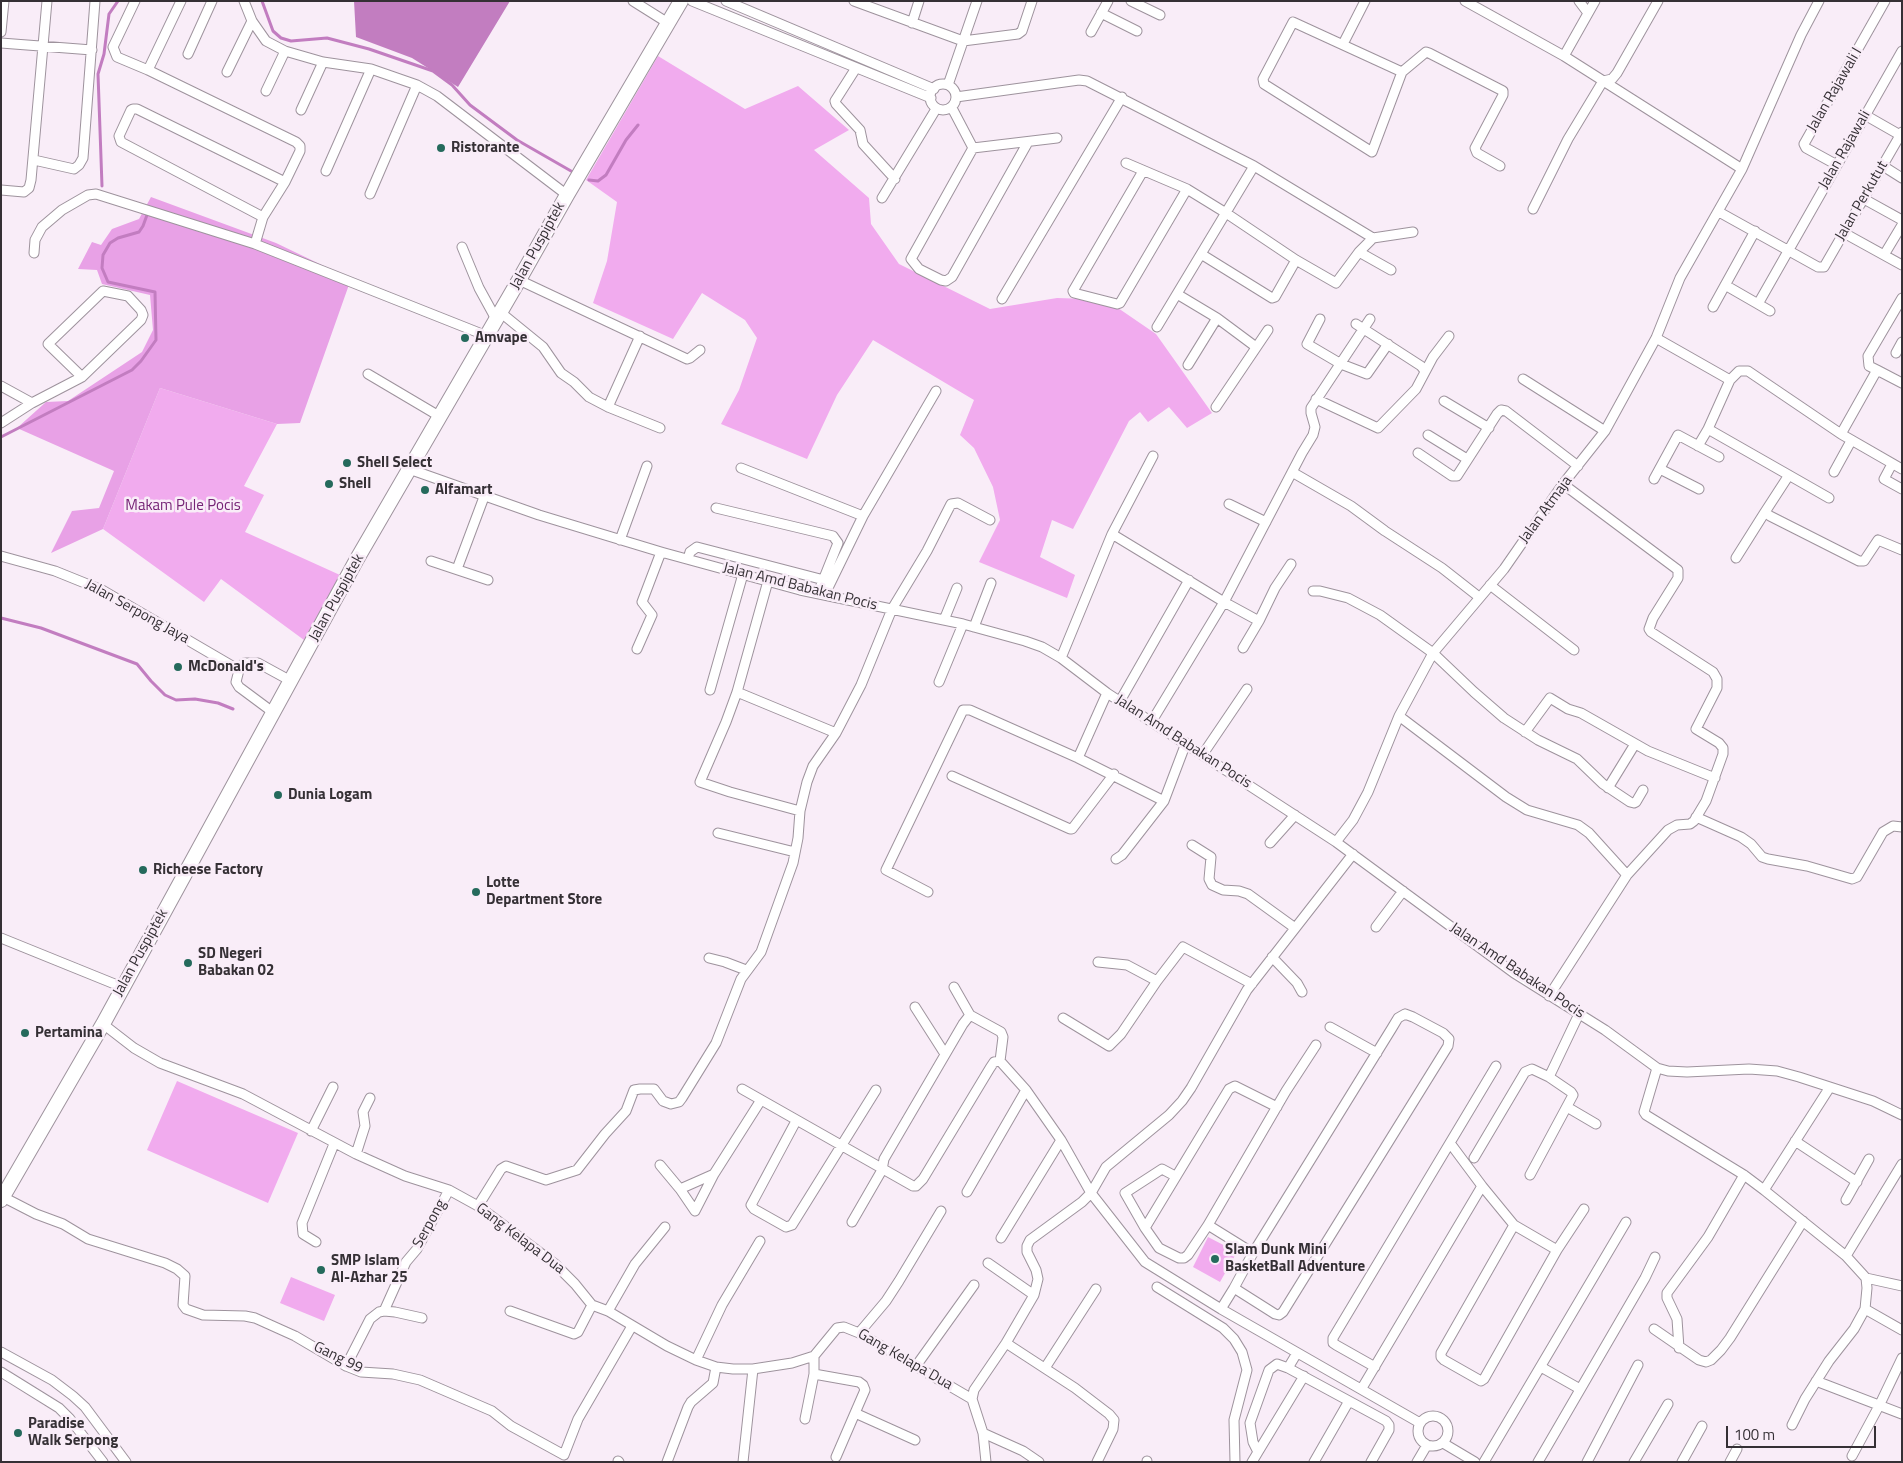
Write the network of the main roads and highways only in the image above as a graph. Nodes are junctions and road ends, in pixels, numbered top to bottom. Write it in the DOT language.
graph roads {
  1 [pos="682,2"];
  2 [pos="2,1198"];
  1 -- 2 [label="main road, Jalan Puspiptek"];
}
